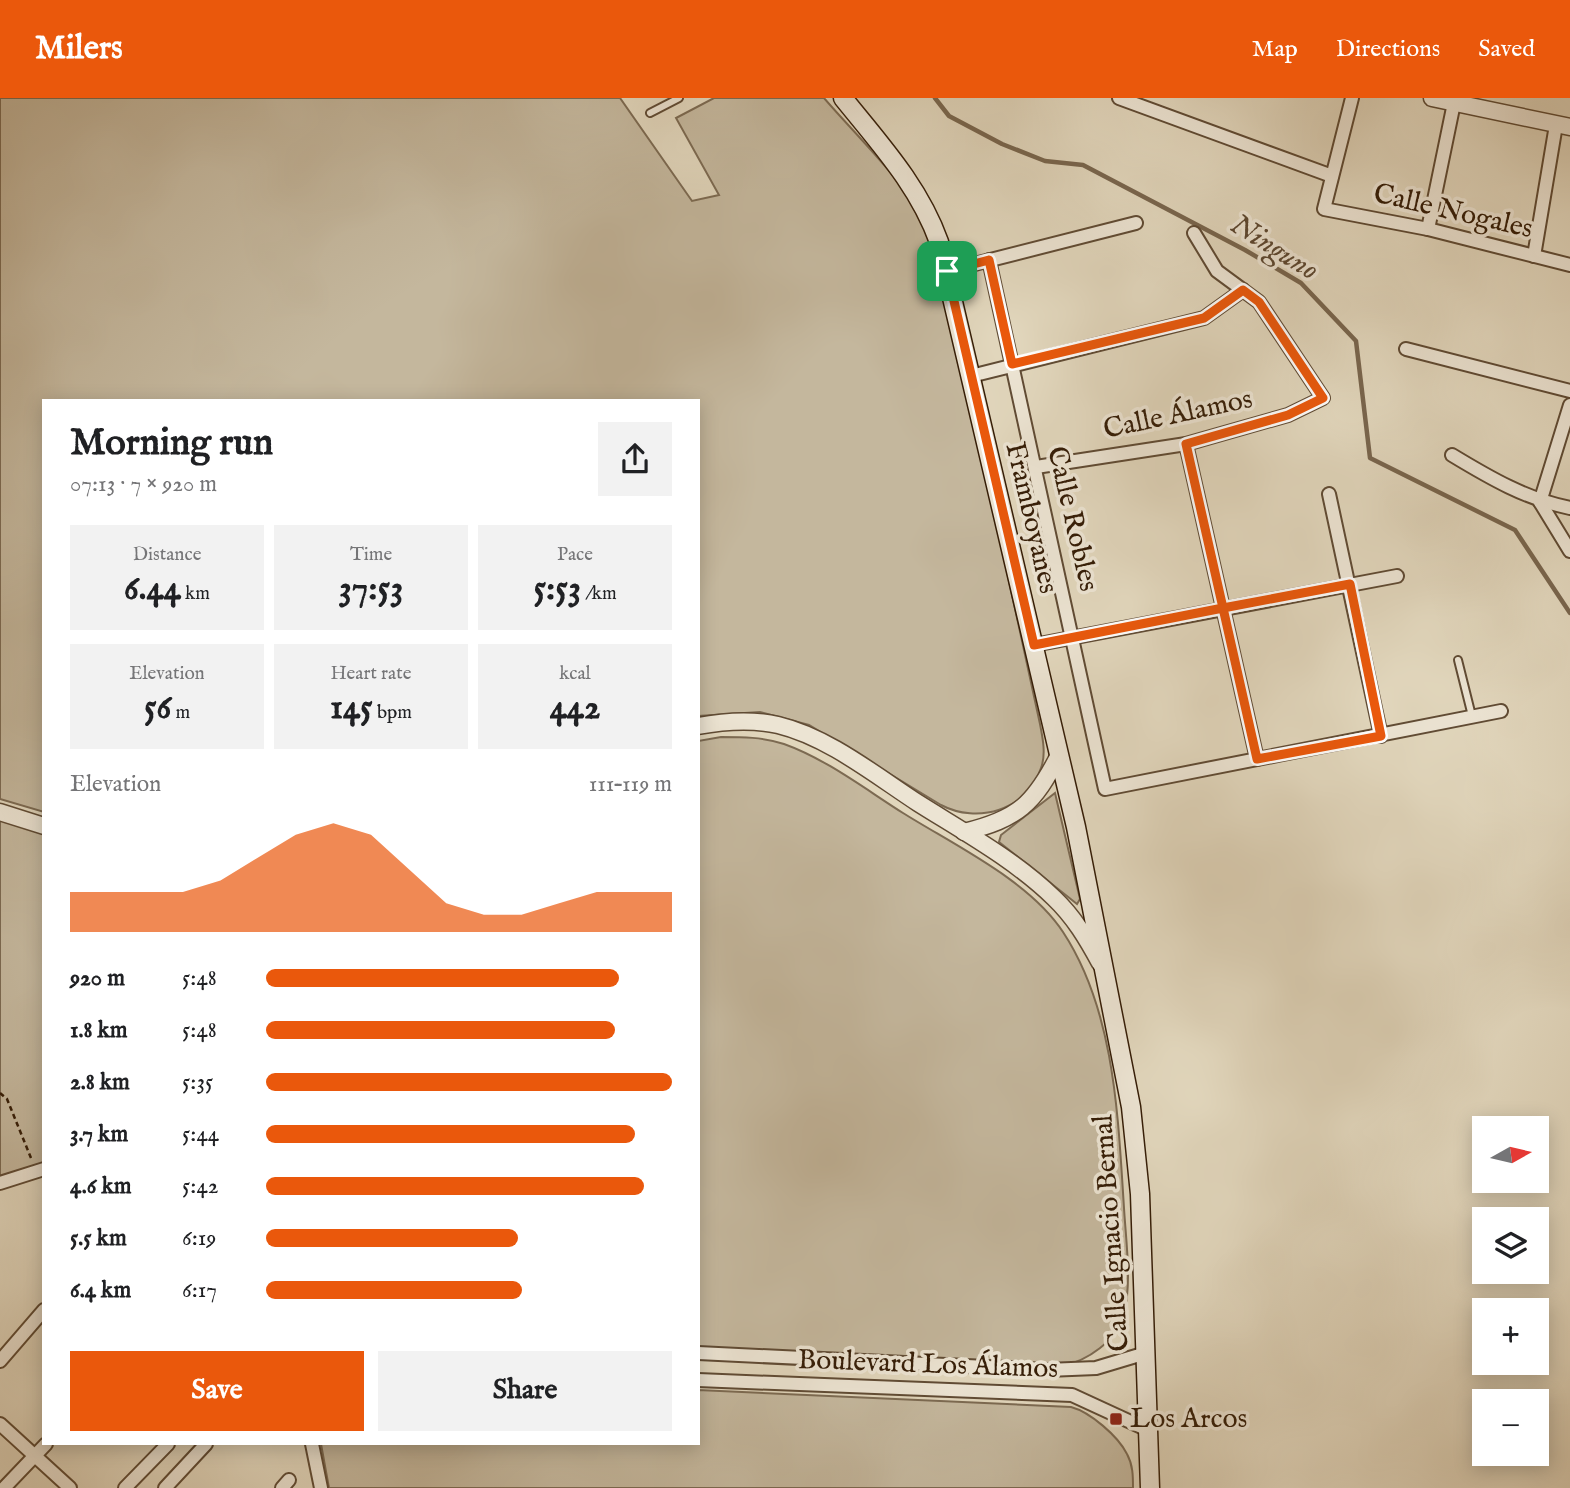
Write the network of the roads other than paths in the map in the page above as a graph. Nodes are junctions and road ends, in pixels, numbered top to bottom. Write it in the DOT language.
graph roads {
  1 [pos="679,98"];
  2 [pos="843,98"];
  3 [pos="1119,98"];
  4 [pos="1352,98"];
  5 [pos="1432,98"];
  6 [pos="1454,103"];
  7 [pos="650,113"];
  8 [pos="1563,126"];
  9 [pos="1332,176"];
  10 [pos="1136,223"];
  11 [pos="1428,229"];
  12 [pos="1194,233"];
  13 [pos="1534,256"];
  14 [pos="989,260"];
  15 [pos="1570,265"];
  16 [pos="947,271"];
  17 [pos="1243,290"];
  18 [pos="1406,349"];
  19 [pos="1012,364"];
  20 [pos="971,376"];
  21 [pos="1570,391"];
  22 [pos="1570,405"];
  23 [pos="1186,444"];
  24 [pos="1451,455"];
  25 [pos="1036,467"];
  26 [pos="1329,494"];
  27 [pos="1540,502"];
  28 [pos="1570,508"];
  29 [pos="1570,551"];
  30 [pos="1397,576"];
  31 [pos="1350,584"];
  32 [pos="1223,608"];
  33 [pos="1073,638"];
  34 [pos="1034,645"];
  35 [pos="1458,660"];
  36 [pos="1501,711"];
  37 [pos="1472,718"];
  38 [pos="700,726"];
  39 [pos="1381,736"];
  40 [pos="1059,755"];
  41 [pos="1257,759"];
  42 [pos="0,812"];
  43 [pos="42,825"];
  44 [pos="964,832"];
  45 [pos="1106,976"];
  46 [pos="40,1170"];
  47 [pos="0,1183"];
  48 [pos="42,1312"];
  49 [pos="700,1353"];
  50 [pos="1146,1353"];
  51 [pos="0,1361"];
  52 [pos="700,1380"];
  53 [pos="0,1424"];
  54 [pos="1149,1430"];
  55 [pos="45,1445"];
  56 [pos="167,1445"];
  57 [pos="205,1445"];
  58 [pos="312,1445"];
  59 [pos="34,1456"];
  60 [pos="4,1488"];
  61 [pos="70,1488"];
  62 [pos="125,1488"];
  63 [pos="165,1488"];
  64 [pos="321,1488"];
  65 [pos="1150,1488"];
  1 -- 7 [label="lane"];
  2 -- 16 [label="main road, Framboyanes"];
  3 -- 9 [label="street"];
  4 -- 9 [label="street"];
  5 -- 6 [label="street"];
  6 -- 8 [label="street"];
  6 -- 11 [label="street"];
  8 -- 13 [label="street"];
  9 -- 11 [label="street, Calle Nogales"];
  10 -- 14 [label="street"];
  11 -- 13 [label="street, Calle Nogales"];
  12 -- 17 [label="street"];
  13 -- 15 [label="street, Calle Nogales"];
  14 -- 16 [label="street"];
  14 -- 19 [label="street, Calle Robles"];
  16 -- 20 [label="main road, Framboyanes"];
  17 -- 19 [label="street"];
  17 -- 23 [label="street, Calle Álamos"];
  18 -- 21 [label="street"];
  19 -- 20 [label="street"];
  19 -- 25 [label="street, Calle Robles"];
  20 -- 34 [label="main road, Framboyanes"];
  22 -- 27 [label="street"];
  23 -- 25 [label="street, Calle Álamos"];
  23 -- 32 [label="street"];
  24 -- 27 [label="street"];
  25 -- 33 [label="street, Calle Robles"];
  26 -- 31 [label="street"];
  27 -- 28 [label="street"];
  27 -- 29 [label="street"];
  30 -- 31 [label="street"];
  31 -- 32 [label="street"];
  31 -- 39 [label="street"];
  32 -- 33 [label="street"];
  32 -- 41 [label="street"];
  33 -- 34 [label="street"];
  33 -- 41 [label="street, Calle Robles"];
  34 -- 40 [label="main road, Framboyanes"];
  35 -- 37 [label="lane"];
  36 -- 37 [label="street"];
  37 -- 39 [label="street"];
  38 -- 44 [label="street"];
  39 -- 41 [label="street"];
  40 -- 44 [label="street"];
  40 -- 45 [label="main road, Framboyanes"];
  42 -- 43 [label="street"];
  44 -- 45 [label="street"];
  45 -- 50 [label="main road, Calle Ignacio Bernal"];
  46 -- 47 [label="street"];
  48 -- 51 [label="street"];
  49 -- 50 [label="street, Boulevard Los Álamos"];
  50 -- 54 [label="main road, Calle Ignacio Bernal"];
  52 -- 54 [label="street, Boulevard Los Álamos"];
  53 -- 59 [label="street"];
  54 -- 65 [label="main road, Calle Ignacio Bernal"];
  55 -- 59 [label="street"];
  56 -- 62 [label="street"];
  57 -- 63 [label="street"];
  58 -- 64 [label="street"];
  59 -- 60 [label="street"];
  59 -- 61 [label="street"];
}
